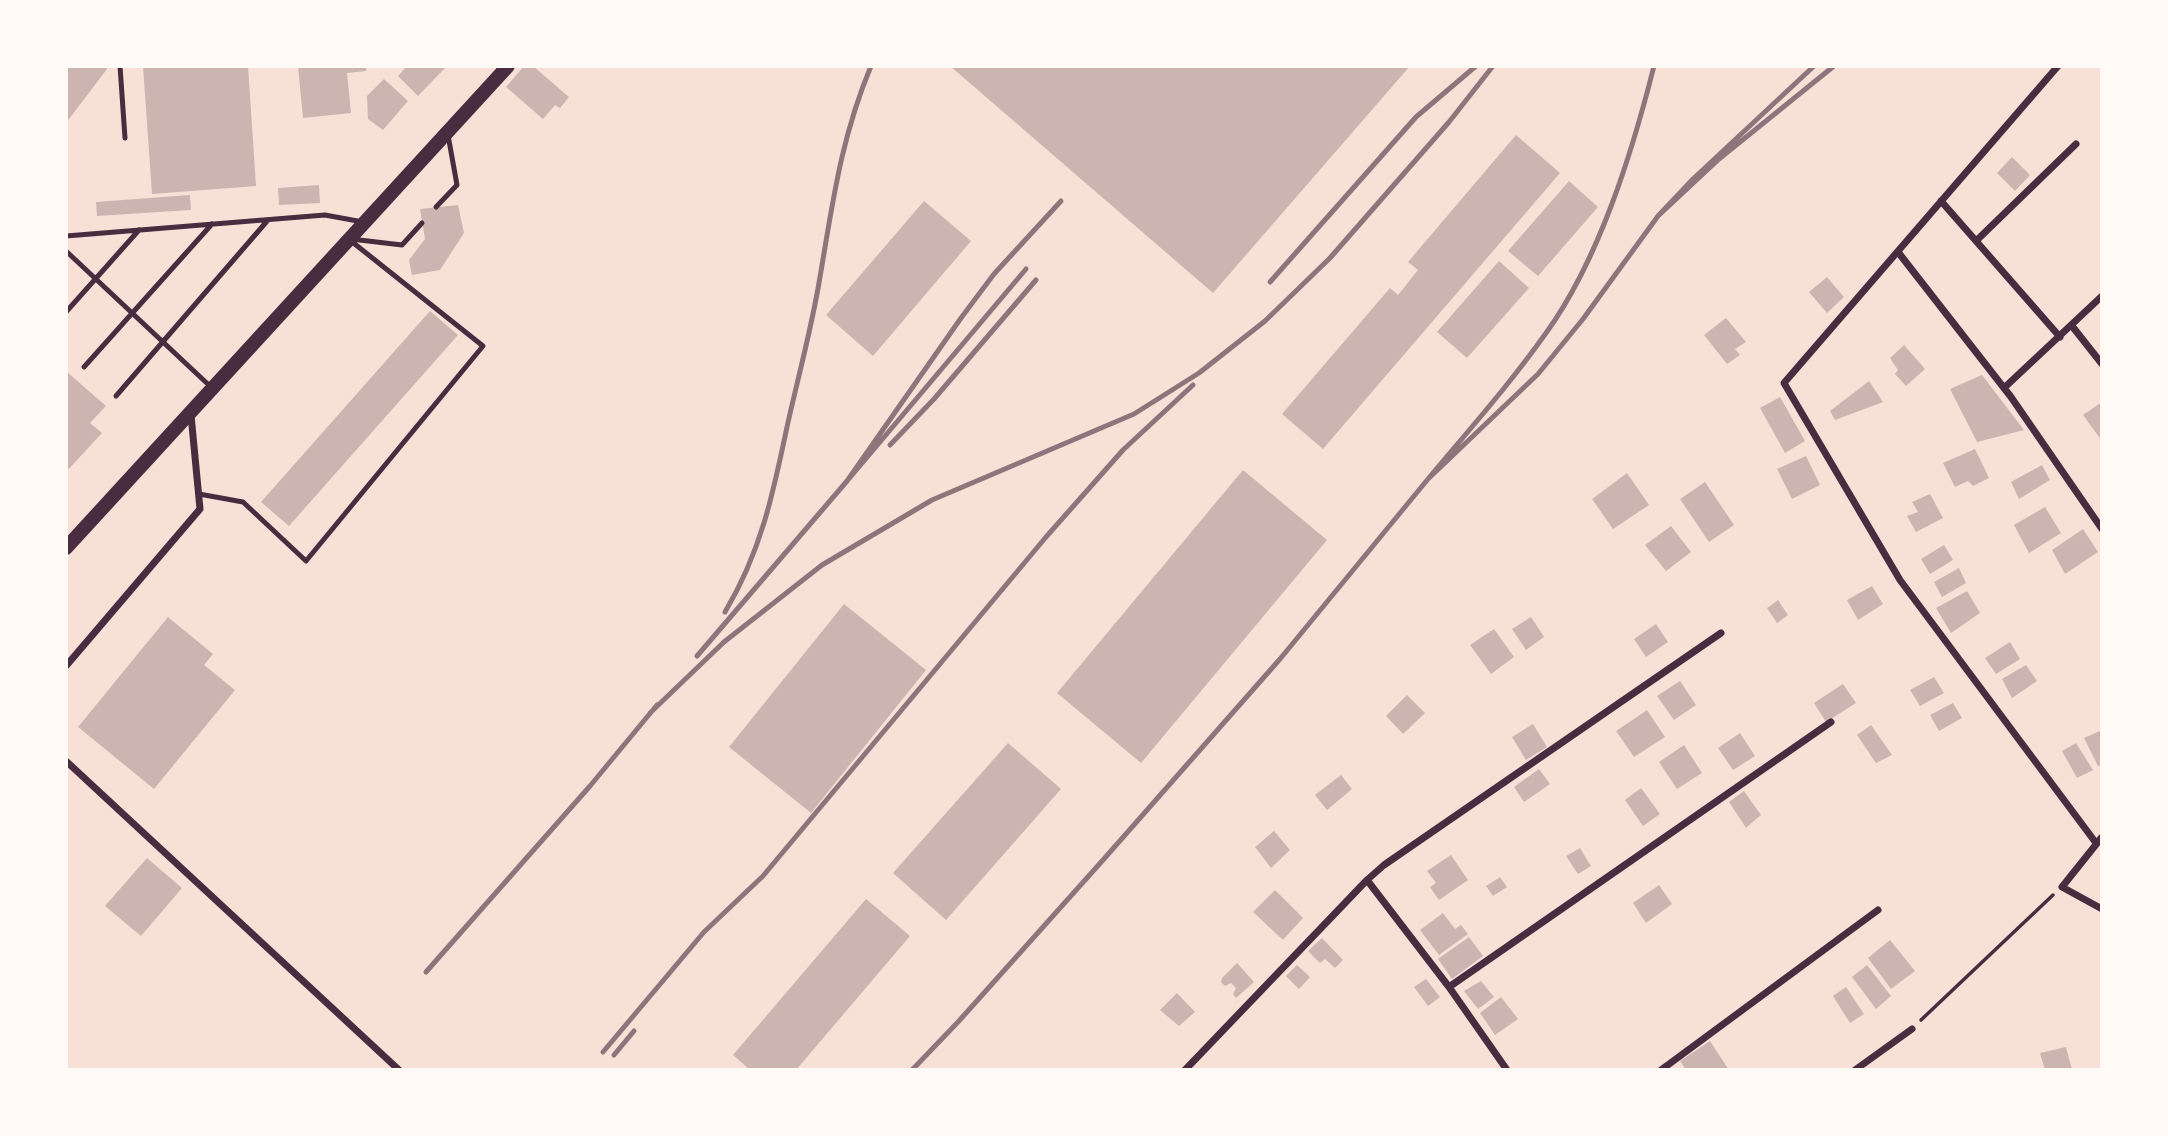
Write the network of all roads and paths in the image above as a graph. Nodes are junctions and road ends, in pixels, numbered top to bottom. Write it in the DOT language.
graph roads {
  1 [pos="120,66"];
  2 [pos="508,66"];
  3 [pos="2058,66"];
  4 [pos="448,131"];
  5 [pos="125,138"];
  6 [pos="2076,144"];
  7 [pos="1941,201"];
  8 [pos="436,207"];
  9 [pos="268,220"];
  10 [pos="363,222"];
  11 [pos="422,223"];
  12 [pos="212,224"];
  13 [pos="139,230"];
  14 [pos="66,236"];
  15 [pos="348,239"];
  16 [pos="1976,241"];
  17 [pos="66,251"];
  18 [pos="1898,252"];
  19 [pos="96,279"];
  20 [pos="2102,296"];
  21 [pos="66,312"];
  22 [pos="132,313"];
  23 [pos="2072,326"];
  24 [pos="2060,337"];
  25 [pos="163,342"];
  26 [pos="2102,364"];
  27 [pos="84,367"];
  28 [pos="2004,388"];
  29 [pos="212,389"];
  30 [pos="116,396"];
  31 [pos="190,413"];
  32 [pos="199,494"];
  33 [pos="2102,529"];
  34 [pos="66,548"];
  35 [pos="1721,633"];
  36 [pos="66,666"];
  37 [pos="1831,722"];
  38 [pos="66,761"];
  39 [pos="2099,840"];
  40 [pos="1367,880"];
  41 [pos="2062,887"];
  42 [pos="2102,909"];
  43 [pos="1878,910"];
  44 [pos="1449,987"];
  45 [pos="1912,1029"];
  46 [pos="1502,1068"];
  47 [pos="399,1069"];
  48 [pos="1185,1069"];
  49 [pos="1661,1069"];
  50 [pos="1854,1069"];
  1 -- 5 [label="lane"];
  2 -- 4 [label="main road"];
  3 -- 7 [label="street"];
  4 -- 8 [label="lane"];
  4 -- 10 [label="main road"];
  6 -- 16 [label="street"];
  7 -- 16 [label="street"];
  7 -- 18 [label="street"];
  9 -- 10 [label="lane"];
  9 -- 12 [label="lane"];
  9 -- 25 [label="lane"];
  10 -- 15 [label="main road"];
  11 -- 15 [label="lane"];
  12 -- 13 [label="lane"];
  12 -- 22 [label="lane"];
  13 -- 14 [label="lane"];
  13 -- 19 [label="lane"];
  15 -- 29 [label="main road"];
  15 -- 32 [label="lane"];
  16 -- 24 [label="street"];
  17 -- 19 [label="lane"];
  18 -- 28 [label="street"];
  18 -- 39 [label="street"];
  19 -- 21 [label="lane"];
  19 -- 22 [label="lane"];
  20 -- 23 [label="street"];
  22 -- 25 [label="lane"];
  22 -- 27 [label="lane"];
  23 -- 24 [label="street"];
  23 -- 26 [label="street"];
  24 -- 28 [label="street"];
  25 -- 29 [label="lane"];
  25 -- 30 [label="lane"];
  28 -- 33 [label="street"];
  29 -- 31 [label="main road"];
  31 -- 32 [label="street"];
  31 -- 34 [label="main road"];
  32 -- 36 [label="street"];
  35 -- 40 [label="street"];
  37 -- 44 [label="street"];
  38 -- 47 [label="street"];
  39 -- 41 [label="street"];
  40 -- 44 [label="street"];
  40 -- 48 [label="street"];
  41 -- 42 [label="street"];
  41 -- 45 [label="path"];
  43 -- 49 [label="street"];
  44 -- 46 [label="street"];
  45 -- 50 [label="street"];
}
